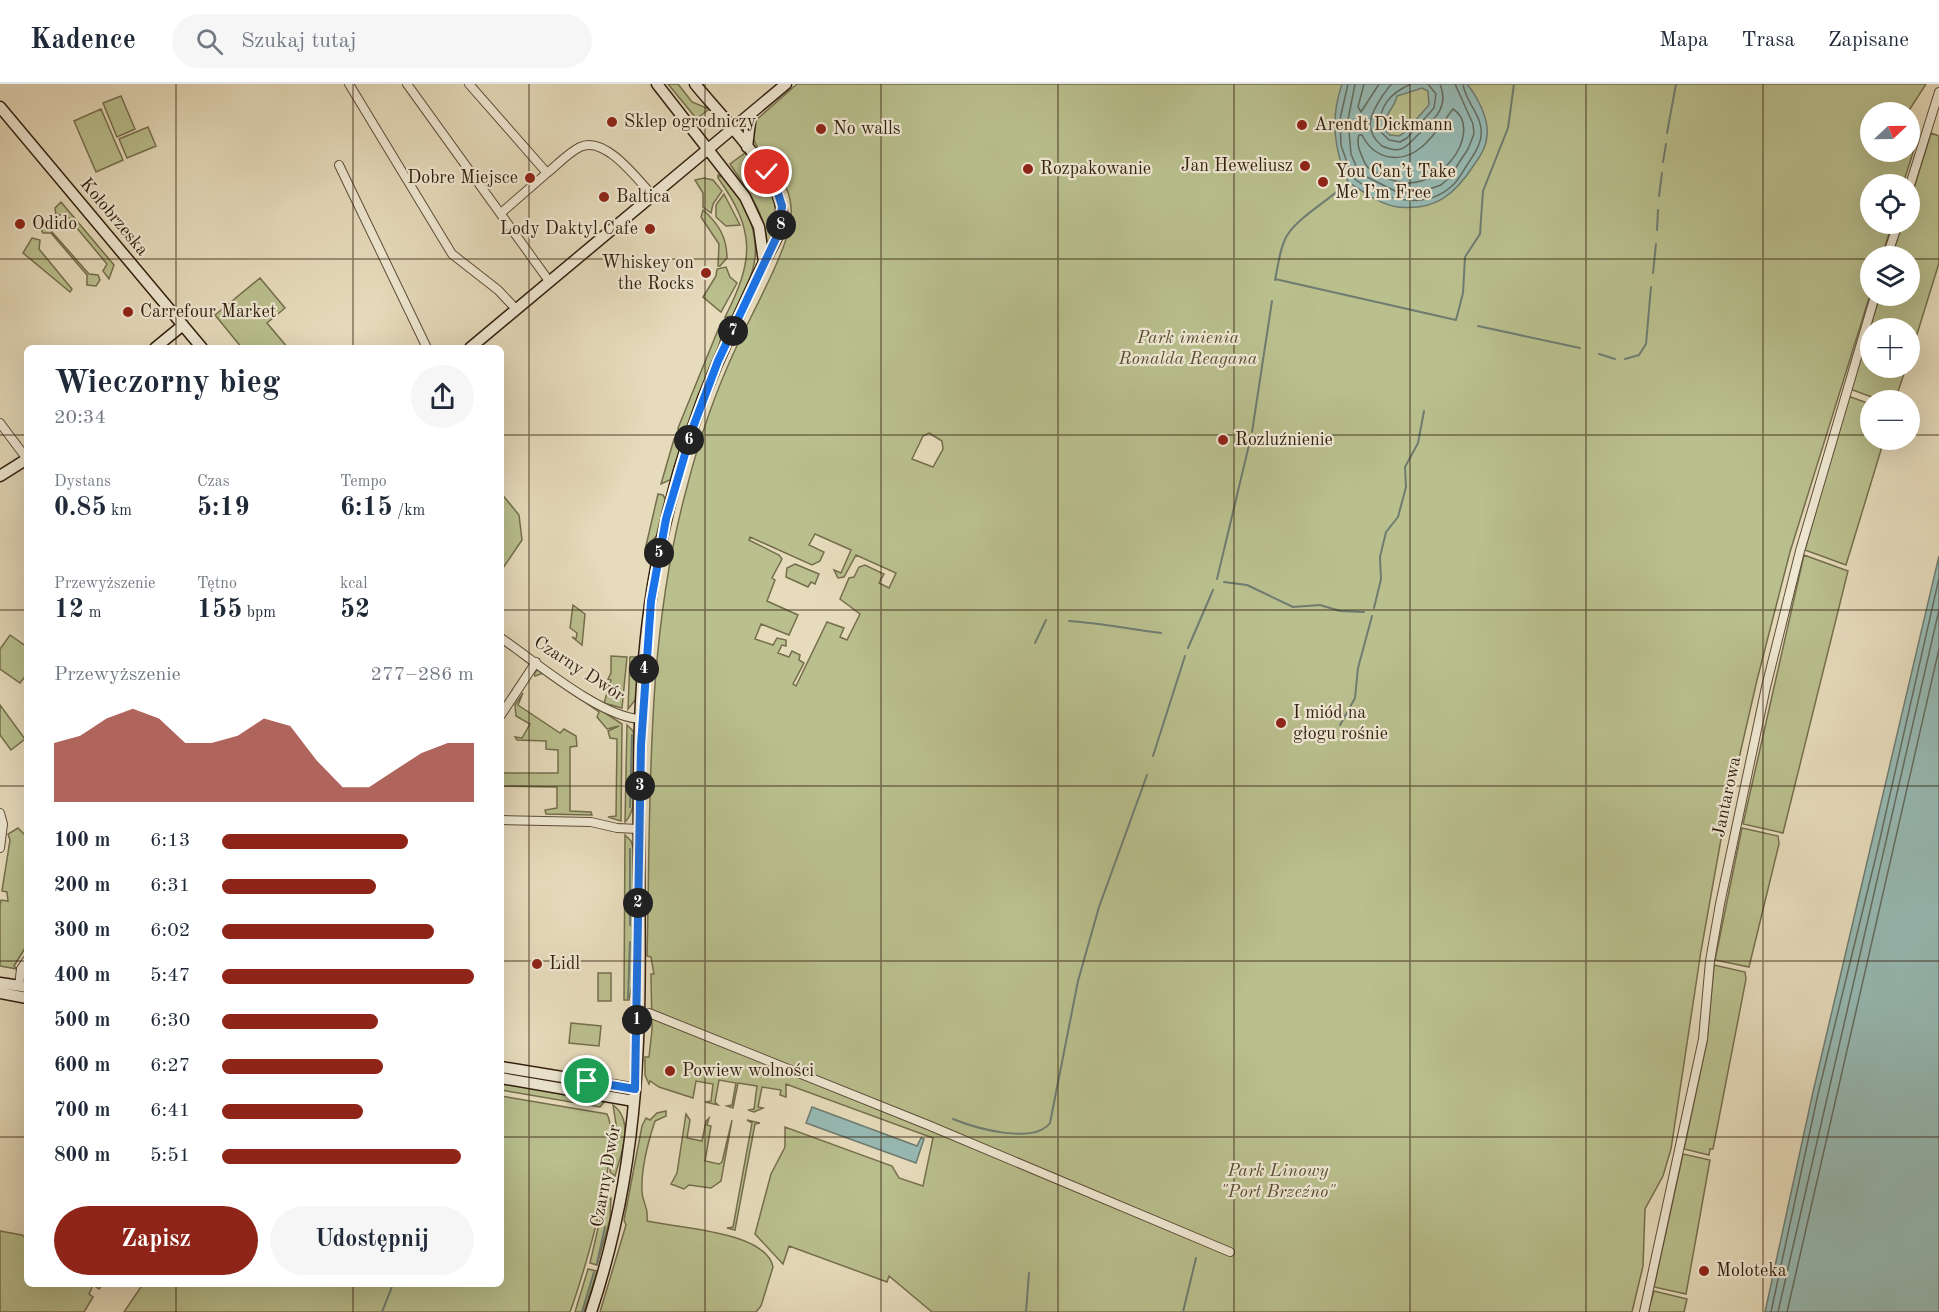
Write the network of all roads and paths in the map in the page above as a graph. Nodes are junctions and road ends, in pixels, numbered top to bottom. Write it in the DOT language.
graph roads {
  1 [pos="349,84"];
  2 [pos="407,84"];
  3 [pos="469,84"];
  4 [pos="657,84"];
  5 [pos="695,84"];
  6 [pos="786,84"];
  7 [pos="1939,92"];
  8 [pos="0,107"];
  9 [pos="752,114"];
  10 [pos="733,130"];
  11 [pos="747,147"];
  12 [pos="710,149"];
  13 [pos="339,165"];
  14 [pos="547,173"];
  15 [pos="1913,174"];
  16 [pos="653,196"];
  17 [pos="501,213"];
  18 [pos="764,263"];
  19 [pos="549,281"];
  20 [pos="1872,306"];
  21 [pos="516,309"];
  22 [pos="183,325"];
  23 [pos="159,345"];
  24 [pos="200,345"];
  25 [pos="427,345"];
  26 [pos="474,345"];
  27 [pos="0,423"];
  28 [pos="24,455"];
  29 [pos="24,461"];
  30 [pos="0,476"];
  31 [pos="504,640"];
  32 [pos="536,662"];
  33 [pos="504,710"];
  34 [pos="642,719"];
  35 [pos="0,813"];
  36 [pos="504,820"];
  37 [pos="639,829"];
  38 [pos="0,848"];
  39 [pos="24,964"];
  40 [pos="0,982"];
  41 [pos="23,987"];
  42 [pos="0,993"];
  43 [pos="24,997"];
  44 [pos="650,1013"];
  45 [pos="504,1067"];
  46 [pos="504,1079"];
  47 [pos="635,1089"];
  48 [pos="608,1096"];
  49 [pos="634,1101"];
  50 [pos="632,1123"];
  51 [pos="1230,1252"];
  52 [pos="591,1312"];
  53 [pos="1644,1312"];
  1 -- 21 [label="street"];
  2 -- 17 [label="street"];
  3 -- 14 [label="street"];
  4 -- 12 [label="main road"];
  5 -- 10 [label="main road, Czarny Dwór"];
  6 -- 9 [label="main road"];
  7 -- 15 [label="street"];
  8 -- 22 [label="main road, Kołobrzeska"];
  9 -- 10 [label="main road"];
  9 -- 11 [label="main road"];
  10 -- 11 [label="main road, Czarny Dwór"];
  10 -- 12 [label="main road"];
  11 -- 18 [label="main road, Czarny Dwór"];
  12 -- 16 [label="main road"];
  12 -- 18 [label="main road"];
  13 -- 25 [label="street"];
  14 -- 16 [label="street"];
  14 -- 17 [label="street"];
  16 -- 19 [label="main road"];
  17 -- 19 [label="street"];
  18 -- 34 [label="main road, Czarny Dwór"];
  19 -- 21 [label="main road"];
  20 -- 53 [label="street, Jantarowa"];
  21 -- 26 [label="main road"];
  22 -- 23 [label="main road"];
  22 -- 24 [label="main road, Kołobrzeska"];
  27 -- 28 [label="street"];
  29 -- 30 [label="main road"];
  31 -- 32 [label="street, Czarny Dwór"];
  32 -- 33 [label="street"];
  32 -- 34 [label="street, Czarny Dwór"];
  34 -- 37 [label="main road, Czarny Dwór"];
  35 -- 38 [label="street"];
  36 -- 37 [label="street"];
  37 -- 47 [label="main road, Czarny Dwór"];
  39 -- 41 [label="street"];
  40 -- 41 [label="main road"];
  42 -- 43 [label="main road"];
  44 -- 51 [label="street"];
  45 -- 47 [label="main road"];
  46 -- 48 [label="main road"];
  47 -- 49 [label="main road, Czarny Dwór"];
  48 -- 49 [label="main road"];
  48 -- 50 [label="main road"];
  49 -- 50 [label="main road, Czarny Dwór"];
  50 -- 52 [label="main road, Czarny Dwór"];
}
